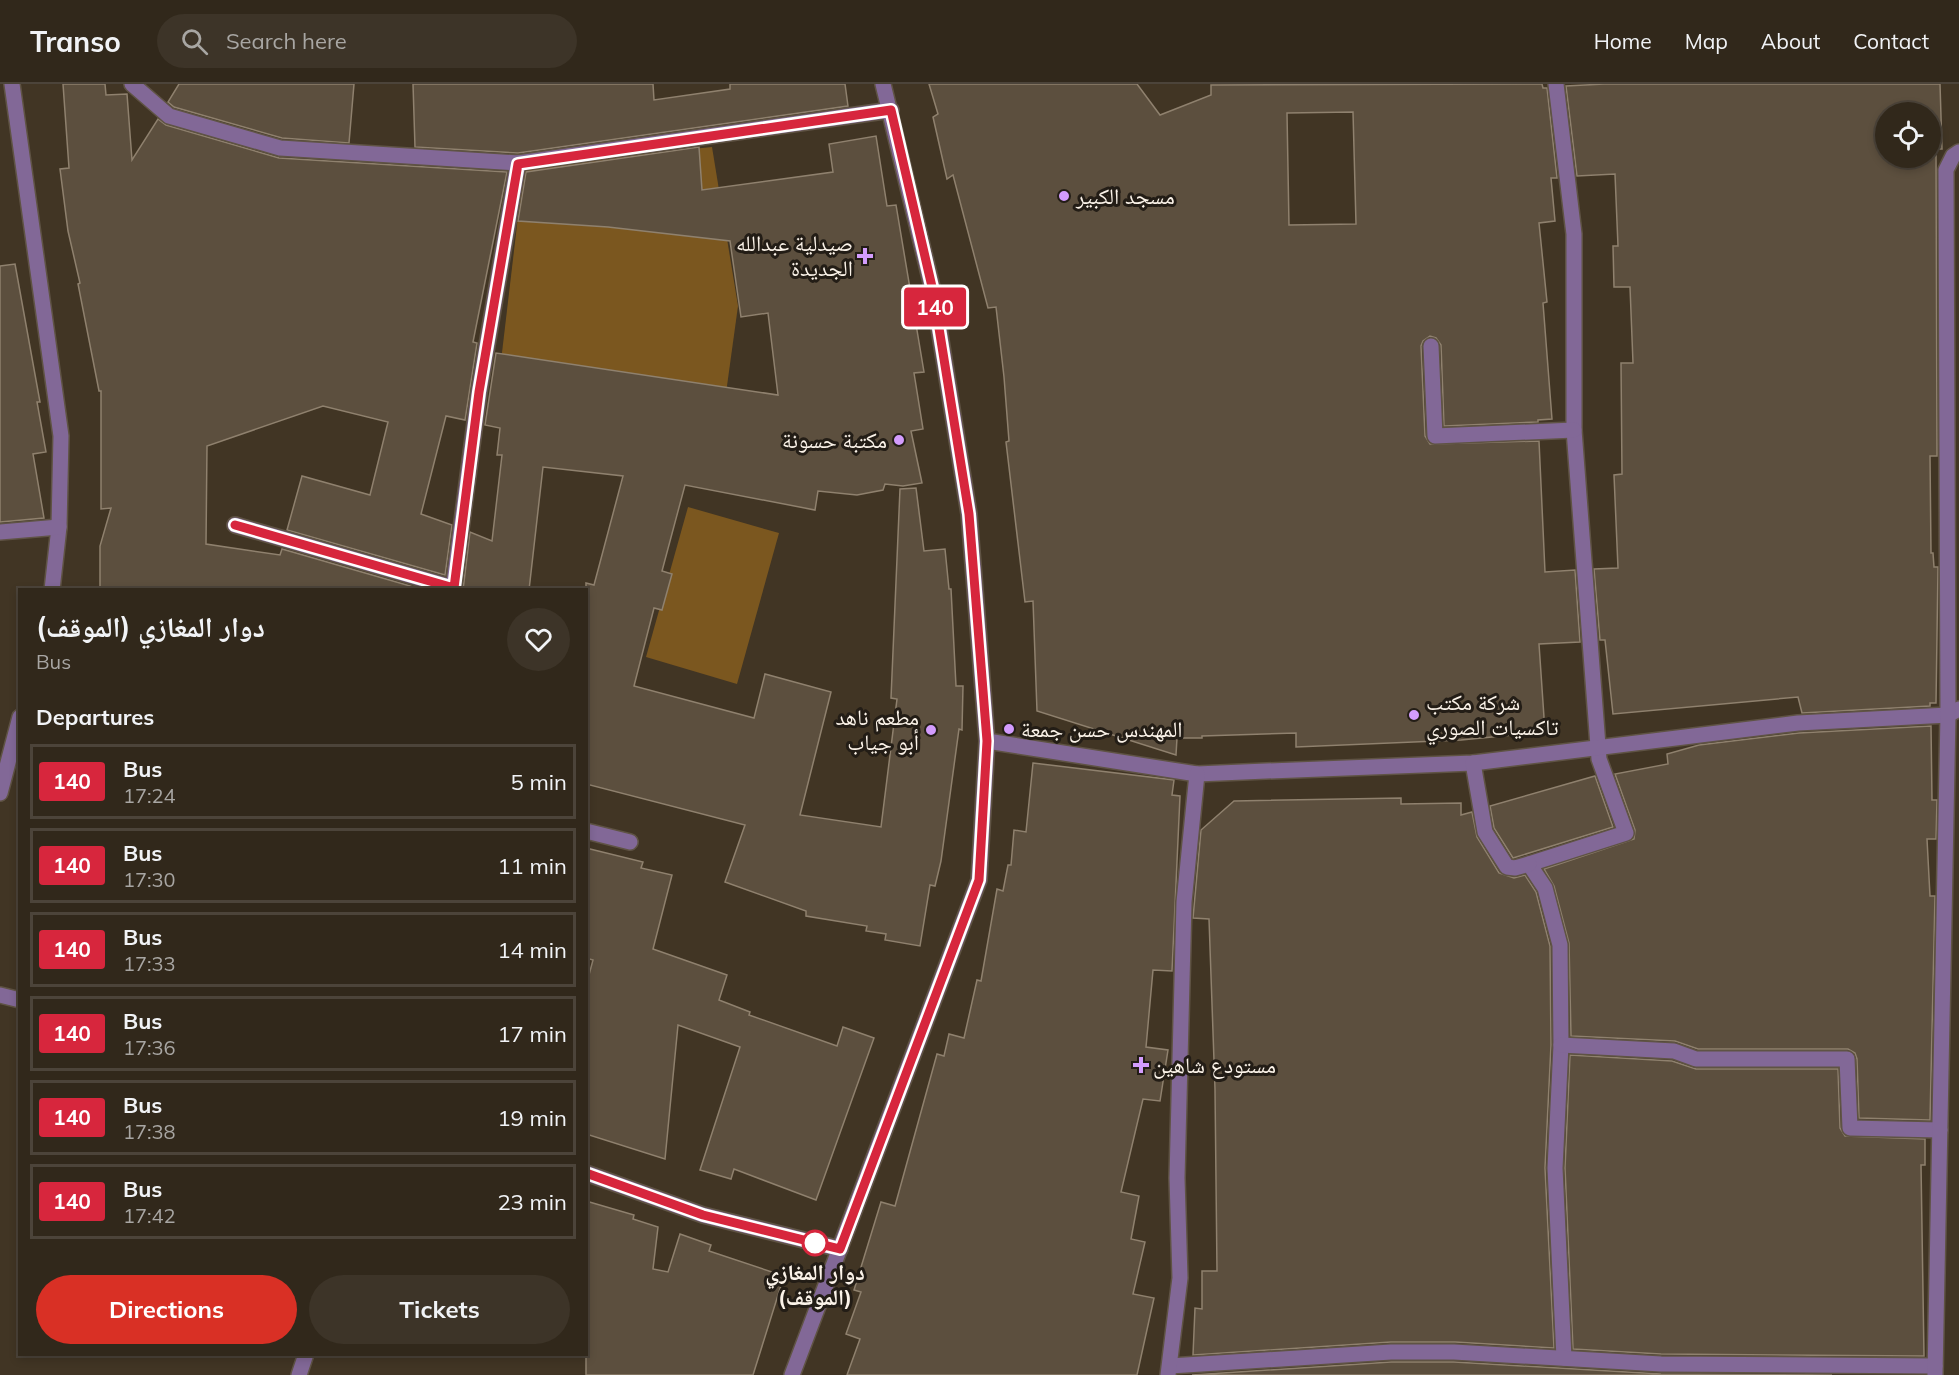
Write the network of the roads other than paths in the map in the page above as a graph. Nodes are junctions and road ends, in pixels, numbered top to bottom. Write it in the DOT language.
graph roads {
  1 [pos="12,84"];
  2 [pos="132,84"];
  3 [pos="883,84"];
  4 [pos="1556,84"];
  5 [pos="891,110"];
  6 [pos="1959,152"];
  7 [pos="518,164"];
  8 [pos="1431,346"];
  9 [pos="1574,430"];
  10 [pos="235,525"];
  11 [pos="59,527"];
  12 [pos="0,532"];
  13 [pos="52,588"];
  14 [pos="451,588"];
  15 [pos="454,588"];
  16 [pos="1953,712"];
  17 [pos="18,725"];
  18 [pos="987,741"];
  19 [pos="1600,746"];
  20 [pos="1473,763"];
  21 [pos="1197,774"];
  22 [pos="0,793"];
  23 [pos="588,832"];
  24 [pos="630,842"];
  25 [pos="1529,864"];
  26 [pos="0,995"];
  27 [pos="18,1000"];
  28 [pos="1561,1045"];
  29 [pos="1940,1130"];
  30 [pos="588,1174"];
  31 [pos="840,1249"];
  32 [pos="305,1356"];
  33 [pos="1564,1358"];
  34 [pos="1169,1370"];
  35 [pos="1661,1370"];
  36 [pos="1935,1371"];
  37 [pos="299,1375"];
  38 [pos="792,1375"];
  1 -- 11 [label="street"];
  2 -- 7 [label="street"];
  3 -- 5 [label="street"];
  4 -- 9 [label="street"];
  5 -- 7 [label="street"];
  5 -- 18 [label="street"];
  6 -- 16 [label="street"];
  7 -- 15 [label="street"];
  8 -- 9 [label="street"];
  9 -- 19 [label="street"];
  10 -- 14 [label="street"];
  11 -- 12 [label="street"];
  11 -- 13 [label="street"];
  16 -- 19 [label="street"];
  16 -- 29 [label="street"];
  17 -- 22 [label="street"];
  18 -- 21 [label="street"];
  18 -- 31 [label="street"];
  19 -- 20 [label="street"];
  19 -- 25 [label="street"];
  20 -- 21 [label="street"];
  20 -- 25 [label="street"];
  21 -- 34 [label="street"];
  23 -- 24 [label="street"];
  25 -- 28 [label="street"];
  26 -- 27 [label="street"];
  28 -- 29 [label="street"];
  28 -- 33 [label="street"];
  29 -- 36 [label="street"];
  30 -- 31 [label="street"];
  31 -- 38 [label="street"];
  32 -- 37 [label="street"];
  33 -- 34 [label="street"];
  33 -- 35 [label="street"];
  35 -- 36 [label="street"];
}
